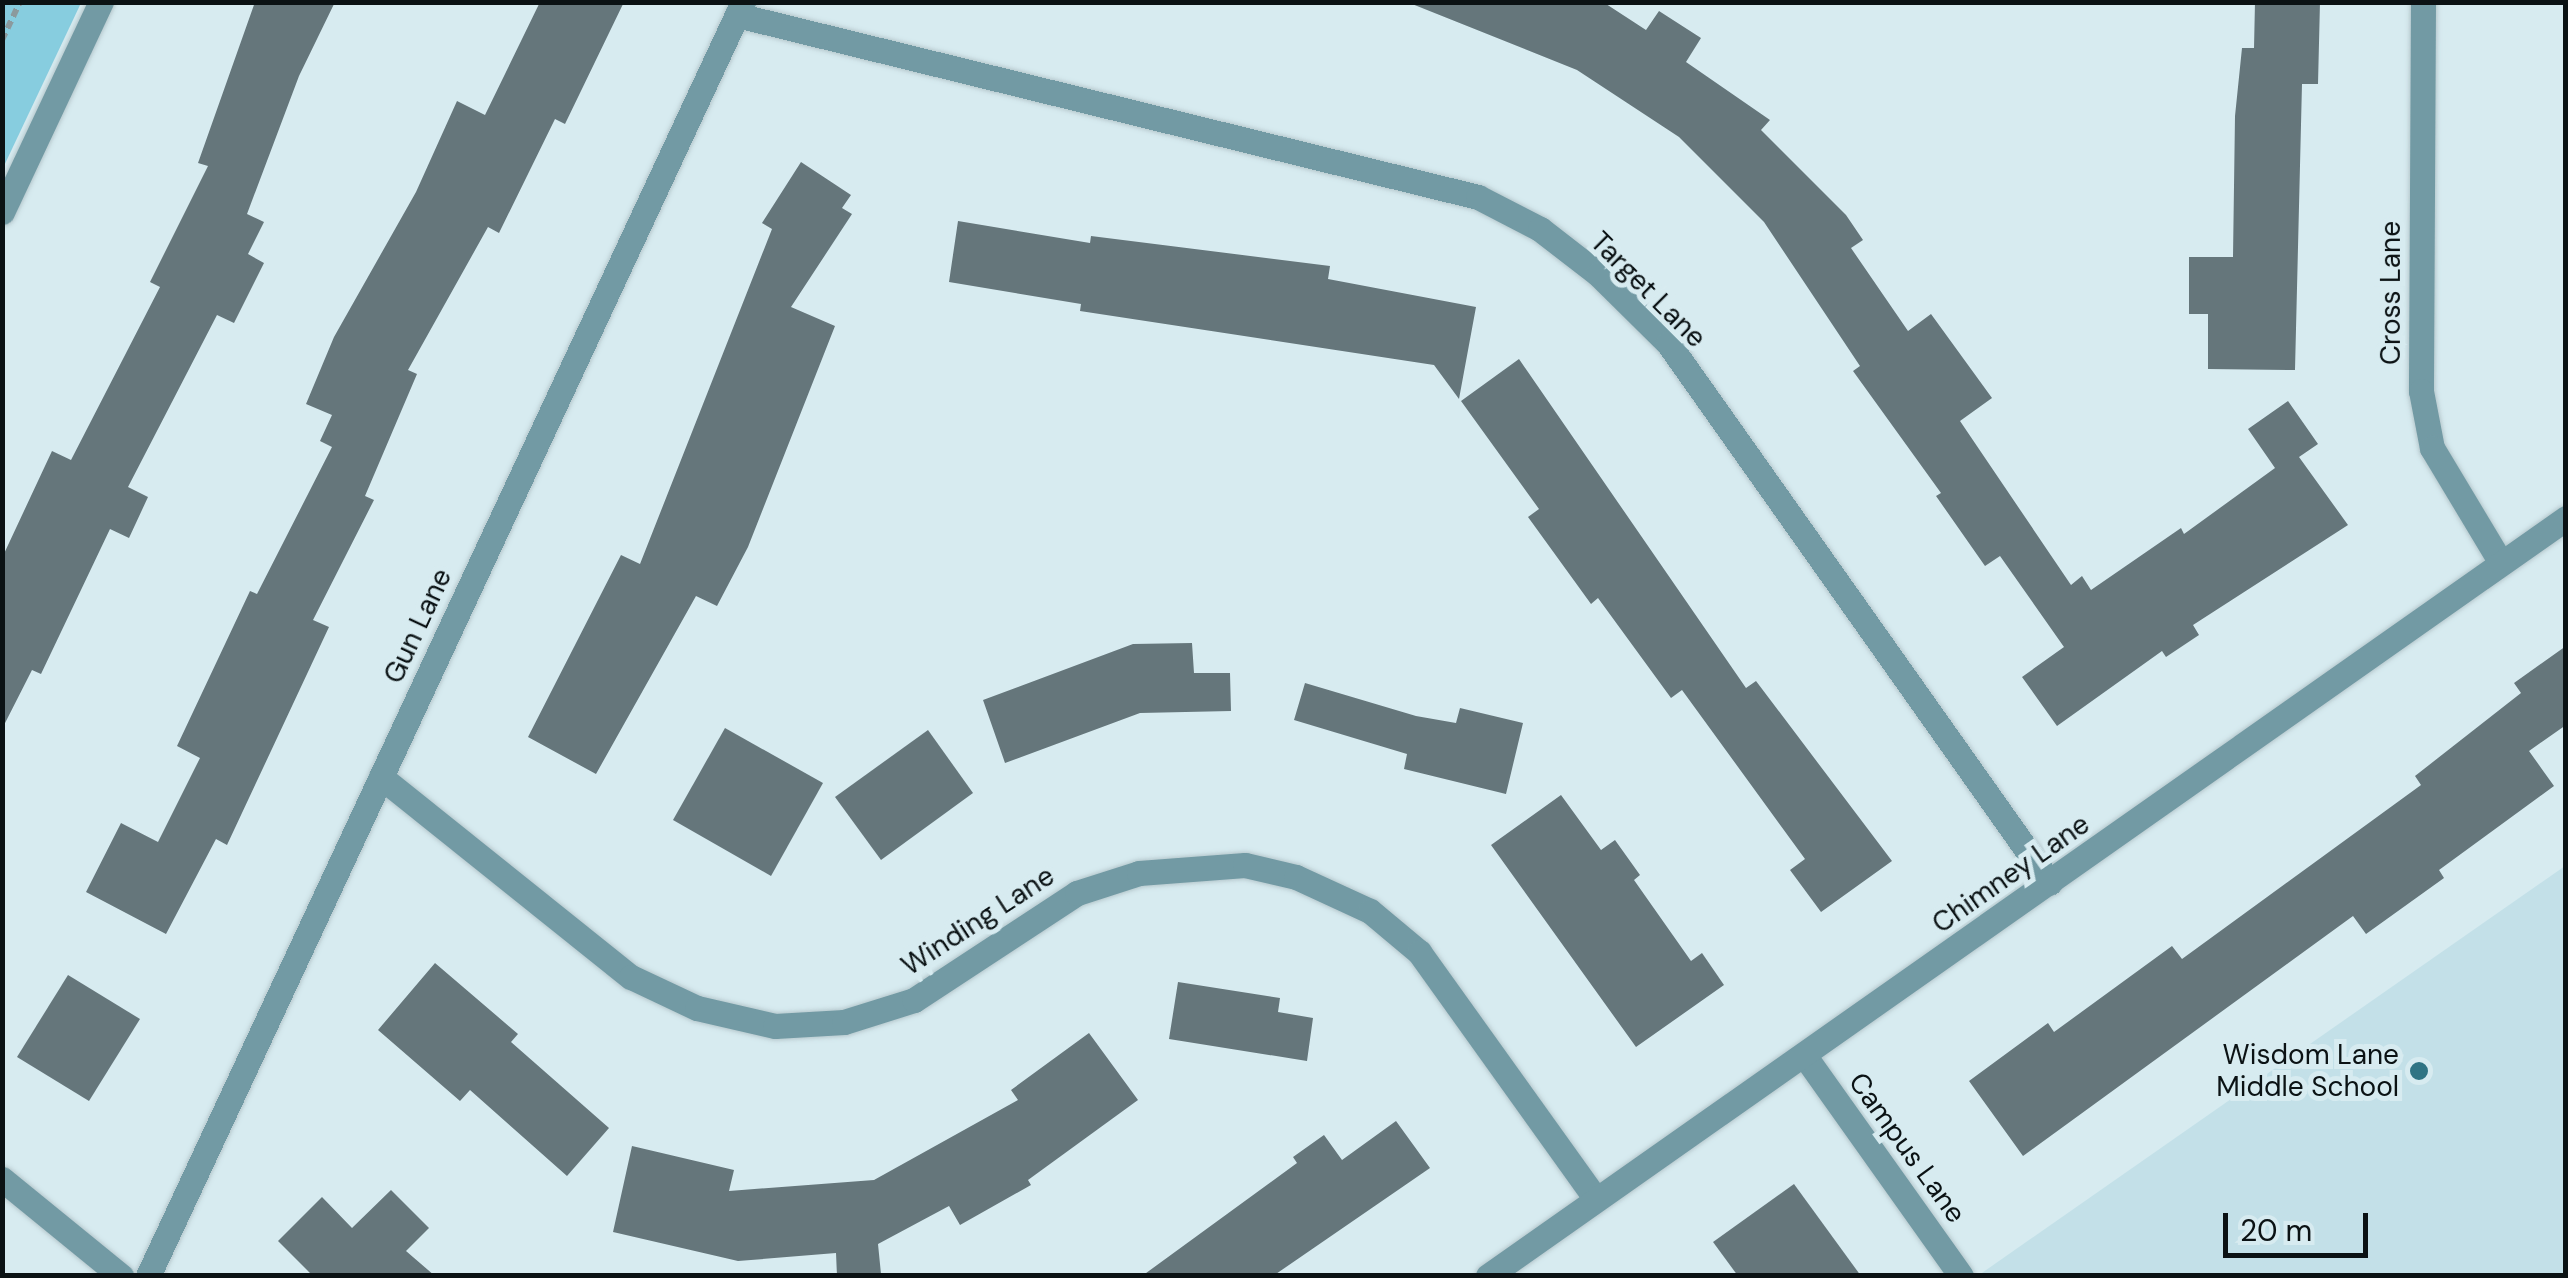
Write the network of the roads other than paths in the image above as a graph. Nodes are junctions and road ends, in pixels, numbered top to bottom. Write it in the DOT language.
graph roads {
  1 [pos="101,2"];
  2 [pos="2423,2"];
  3 [pos="740,9"];
  4 [pos="2,212"];
  5 [pos="2566,518"];
  6 [pos="2501,563"];
  7 [pos="381,776"];
  8 [pos="2050,883"];
  9 [pos="1804,1055"];
  10 [pos="2,1179"];
  11 [pos="1596,1199"];
  12 [pos="121,1276"];
  13 [pos="148,1276"];
  14 [pos="1488,1276"];
  15 [pos="1961,1276"];
  1 -- 4 [label="street"];
  2 -- 6 [label="street, Cross Lane"];
  3 -- 7 [label="street, Gun Lane"];
  3 -- 8 [label="street, Target Lane"];
  5 -- 6 [label="street, Chimney Lane"];
  6 -- 8 [label="street, Chimney Lane"];
  7 -- 11 [label="street, Winding Lane"];
  7 -- 13 [label="street, Gun Lane"];
  8 -- 9 [label="street, Chimney Lane"];
  9 -- 11 [label="street, Chimney Lane"];
  9 -- 15 [label="street, Campus Lane"];
  10 -- 12 [label="street"];
  11 -- 14 [label="street, Chimney Lane"];
}
